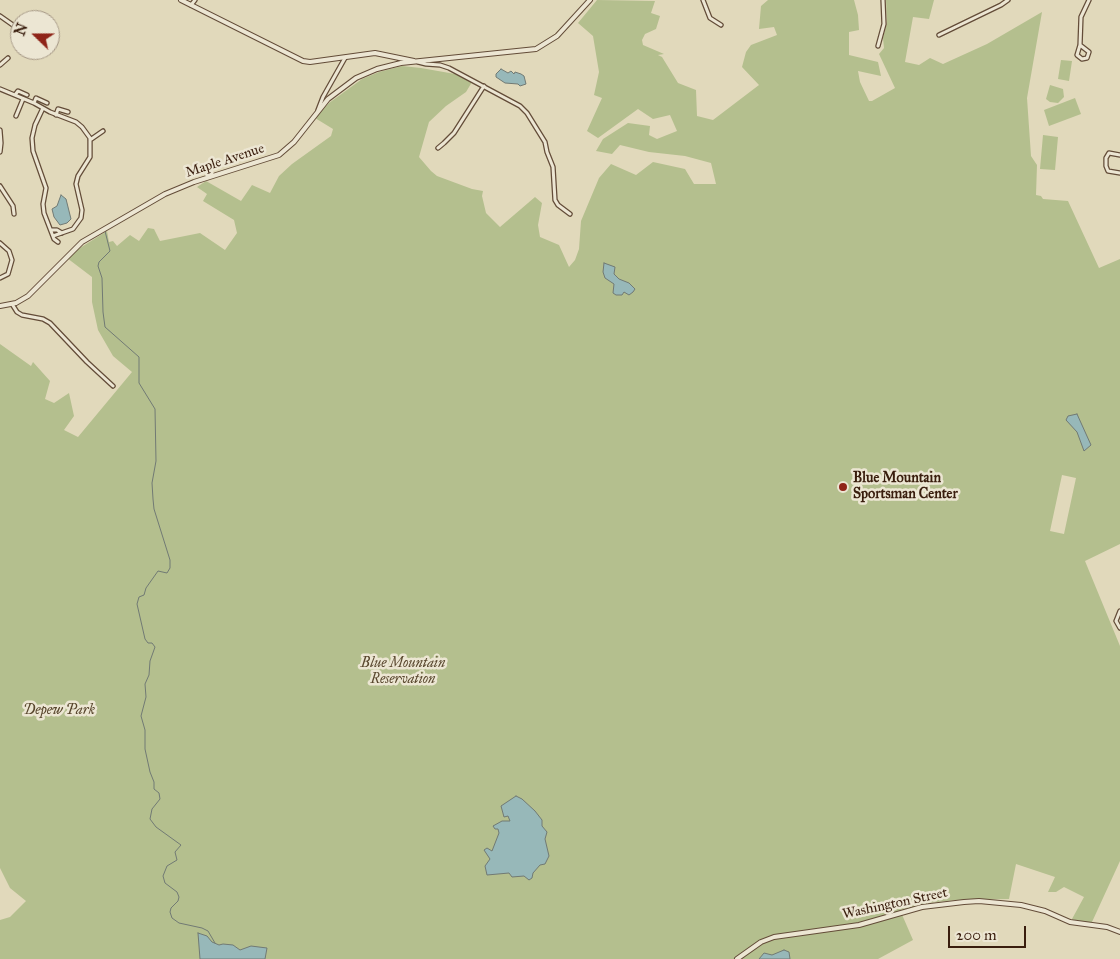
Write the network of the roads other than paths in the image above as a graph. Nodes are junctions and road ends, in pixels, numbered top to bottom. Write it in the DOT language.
graph roads {
  1 [pos="181,0"];
  2 [pos="195,0"];
  3 [pos="590,0"];
  4 [pos="703,0"];
  5 [pos="883,0"];
  6 [pos="1008,0"];
  7 [pos="1089,0"];
  8 [pos="191,5"];
  9 [pos="721,25"];
  10 [pos="939,35"];
  11 [pos="1080,45"];
  12 [pos="878,46"];
  13 [pos="8,58"];
  14 [pos="345,58"];
  15 [pos="416,61"];
  16 [pos="0,65"];
  17 [pos="484,86"];
  18 [pos="0,89"];
  19 [pos="15,95"];
  20 [pos="27,95"];
  21 [pos="23,99"];
  22 [pos="34,103"];
  23 [pos="47,103"];
  24 [pos="43,108"];
  25 [pos="318,110"];
  26 [pos="68,112"];
  27 [pos="56,114"];
  28 [pos="16,116"];
  29 [pos="0,130"];
  30 [pos="104,131"];
  31 [pos="90,140"];
  32 [pos="438,148"];
  33 [pos="0,152"];
  34 [pos="1120,155"];
  35 [pos="1120,174"];
  36 [pos="0,186"];
  37 [pos="14,214"];
  38 [pos="570,214"];
  39 [pos="51,230"];
  40 [pos="62,233"];
  41 [pos="53,236"];
  42 [pos="58,242"];
  43 [pos="0,243"];
  44 [pos="0,278"];
  45 [pos="12,304"];
  46 [pos="0,306"];
  47 [pos="113,386"];
  48 [pos="1120,611"];
  49 [pos="1120,628"];
  50 [pos="1120,932"];
  51 [pos="737,959"];
  1 -- 8 [label="street"];
  2 -- 8 [label="street"];
  3 -- 15 [label="street, Maple Avenue"];
  4 -- 9 [label="street"];
  5 -- 12 [label="street"];
  6 -- 10 [label="street"];
  7 -- 11 [label="street"];
  8 -- 14 [label="street"];
  11 -- 11 [label="street"];
  13 -- 16 [label="street"];
  14 -- 15 [label="street"];
  14 -- 25 [label="street"];
  15 -- 17 [label="street"];
  15 -- 25 [label="street, Maple Avenue"];
  17 -- 32 [label="street"];
  17 -- 38 [label="street"];
  18 -- 19 [label="street"];
  19 -- 20 [label="street"];
  19 -- 21 [label="street"];
  21 -- 22 [label="street"];
  21 -- 28 [label="street"];
  22 -- 23 [label="street"];
  22 -- 24 [label="street"];
  24 -- 27 [label="street"];
  24 -- 39 [label="street"];
  25 -- 45 [label="street, Maple Avenue"];
  26 -- 27 [label="street"];
  27 -- 31 [label="street"];
  29 -- 33 [label="street"];
  30 -- 31 [label="street"];
  31 -- 40 [label="street"];
  34 -- 35 [label="street"];
  36 -- 37 [label="street"];
  39 -- 40 [label="street"];
  39 -- 41 [label="street"];
  40 -- 41 [label="street"];
  41 -- 42 [label="street"];
  43 -- 44 [label="street"];
  45 -- 46 [label="street, Maple Avenue"];
  45 -- 47 [label="street"];
  48 -- 49 [label="street"];
  50 -- 51 [label="street, Washington Street"];
}
